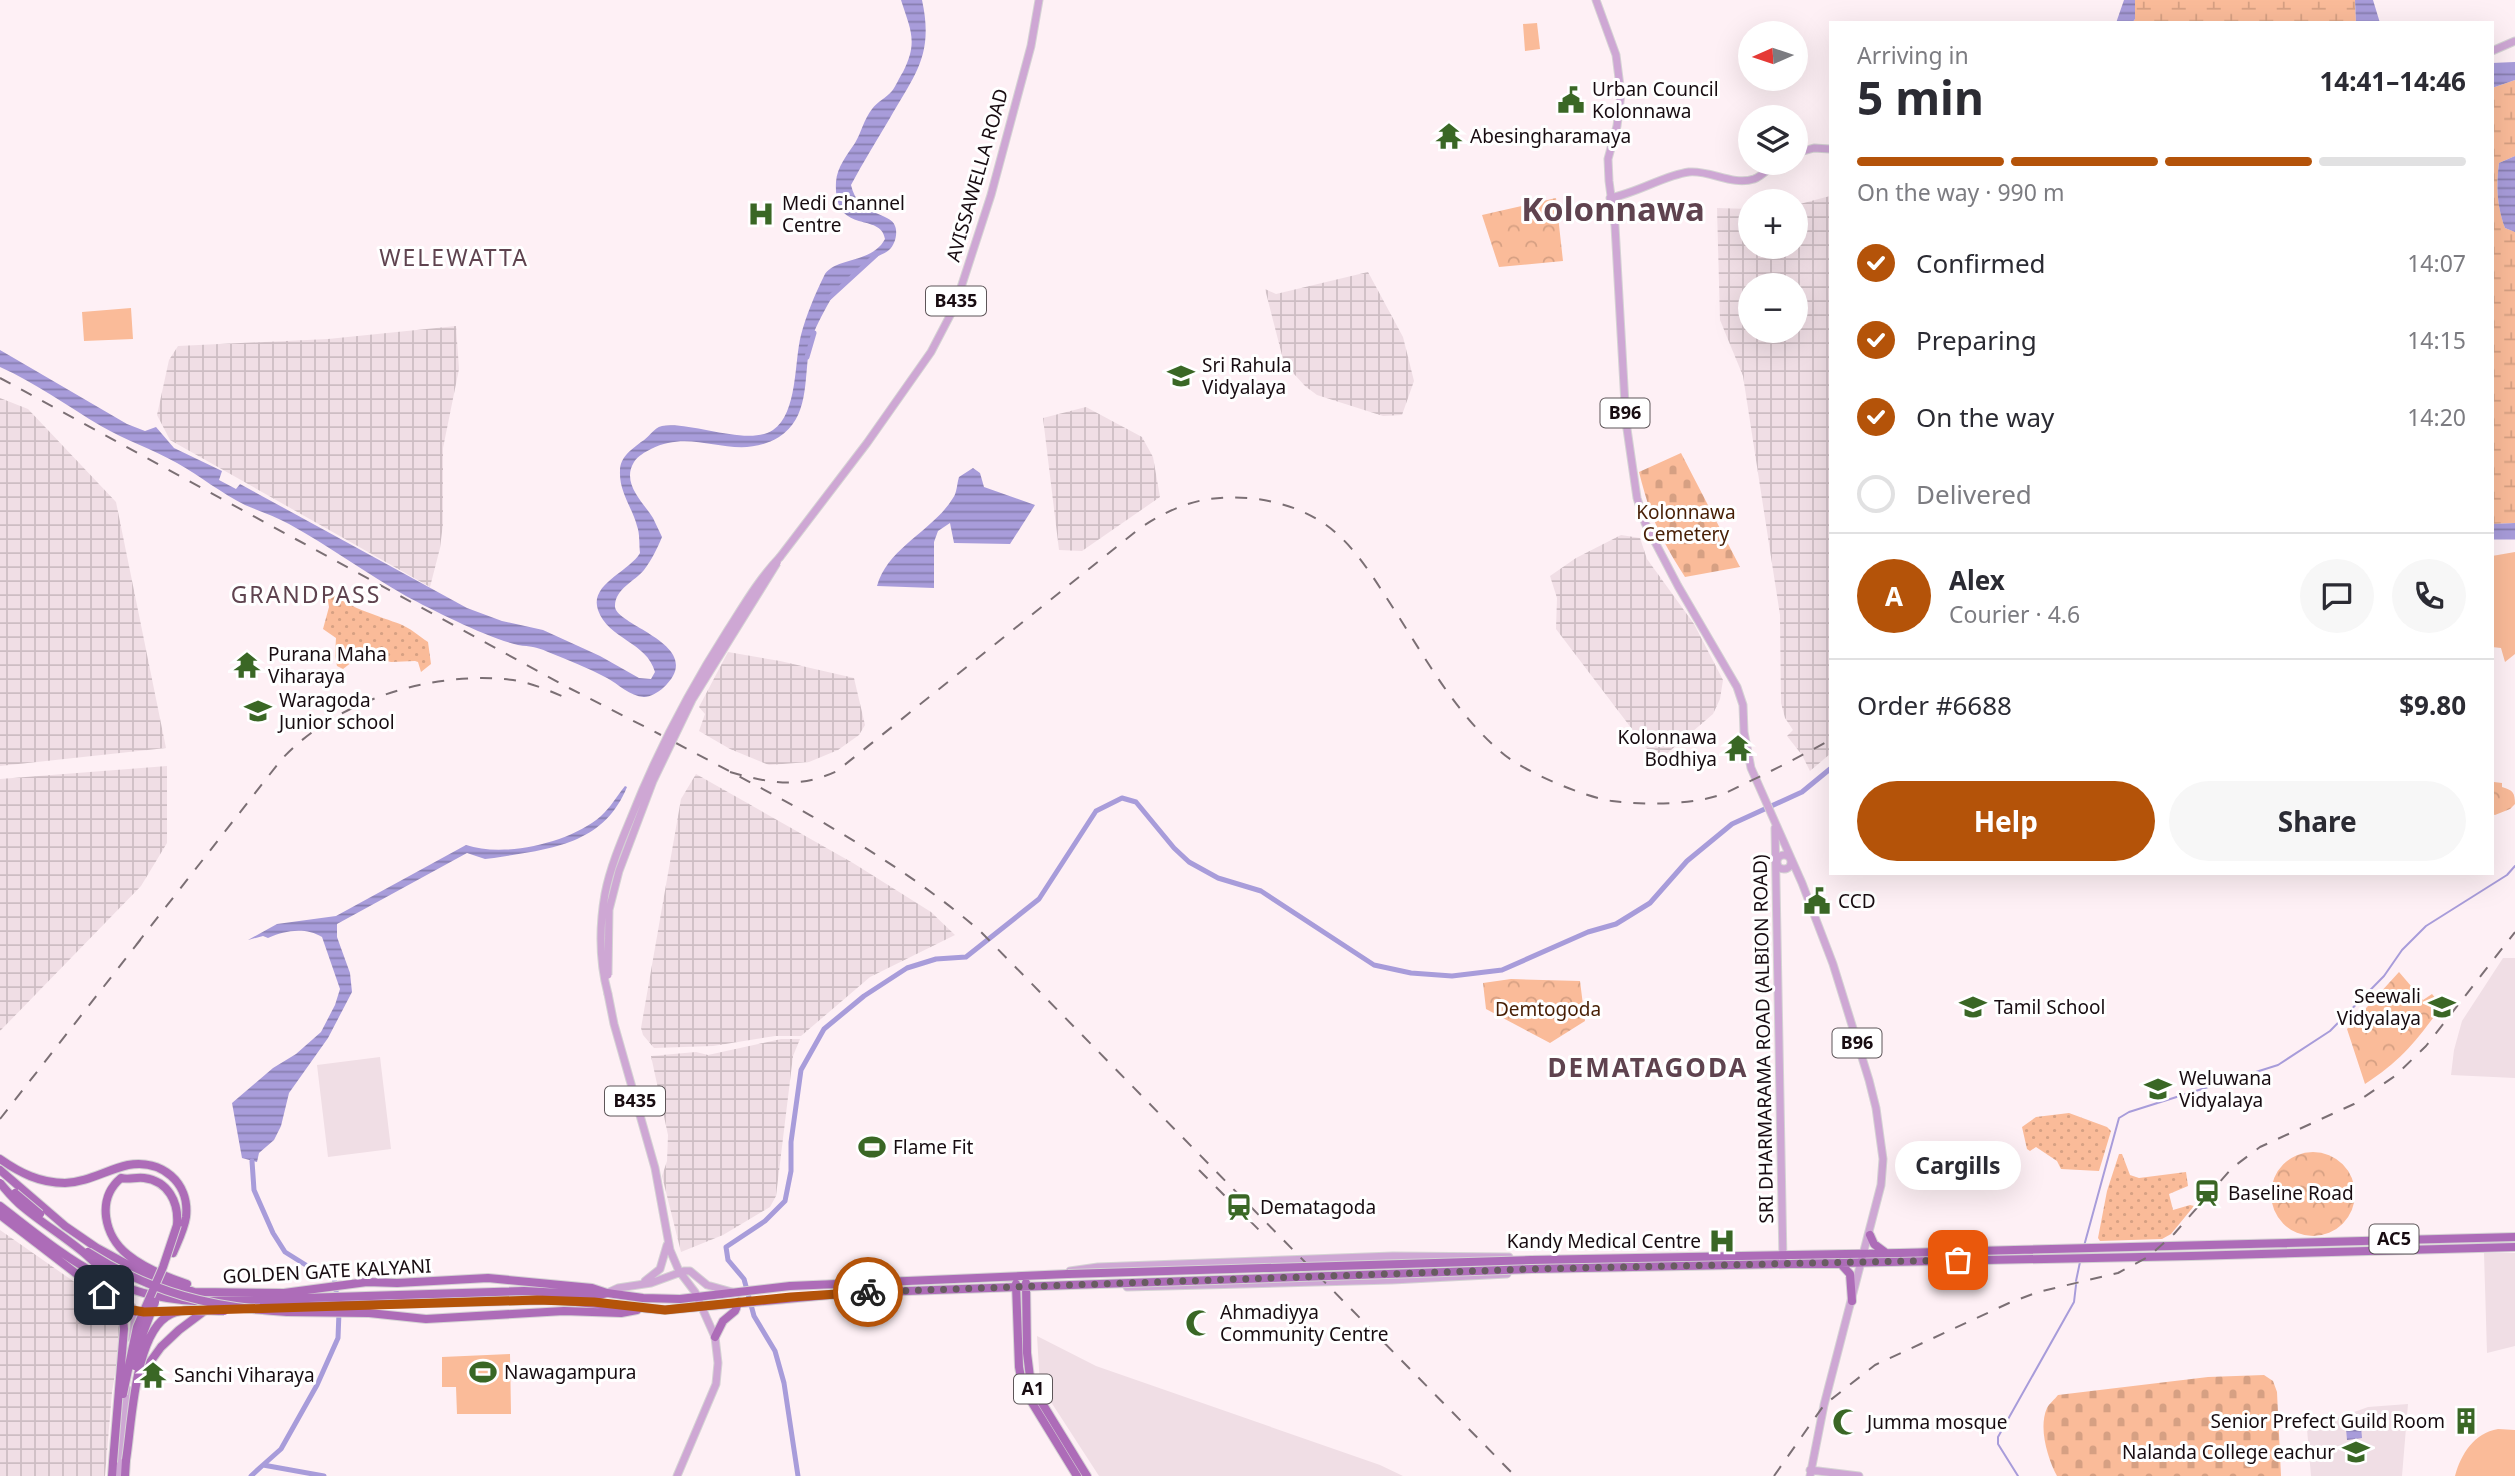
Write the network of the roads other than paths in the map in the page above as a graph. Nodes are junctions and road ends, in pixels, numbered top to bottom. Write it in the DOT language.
graph roads {
  1 [pos="1039,0"];
  2 [pos="1597,0"];
  3 [pos="2515,41"];
  4 [pos="2494,50"];
  5 [pos="1829,149"];
  6 [pos="1808,150"];
  7 [pos="1760,175"];
  8 [pos="1610,198"];
  9 [pos="1775,823"];
  10 [pos="1791,858"];
  11 [pos="1777,862"];
  12 [pos="0,1159"];
  13 [pos="0,1170"];
  14 [pos="0,1183"];
  15 [pos="0,1206"];
  16 [pos="0,1215"];
  17 [pos="1870,1235"];
  18 [pos="2515,1237"];
  19 [pos="668,1241"];
  20 [pos="2515,1247"];
  21 [pos="1783,1253"];
  22 [pos="1865,1253"];
  23 [pos="1886,1253"];
  24 [pos="1393,1256"];
  25 [pos="1560,1259"];
  26 [pos="1222,1262"];
  27 [pos="1840,1263"];
  28 [pos="1862,1263"];
  29 [pos="1531,1264"];
  30 [pos="1783,1264"];
  31 [pos="81,1266"];
  32 [pos="1564,1268"];
  33 [pos="679,1271"];
  34 [pos="1030,1276"];
  35 [pos="1016,1277"];
  36 [pos="1392,1280"];
  37 [pos="642,1283"];
  38 [pos="1222,1285"];
  39 [pos="1039,1286"];
  40 [pos="1026,1287"];
  41 [pos="1016,1288"];
  42 [pos="211,1293"];
  43 [pos="607,1293"];
  44 [pos="698,1297"];
  45 [pos="166,1298"];
  46 [pos="738,1298"];
  47 [pos="110,1301"];
  48 [pos="326,1301"];
  49 [pos="1852,1301"];
  50 [pos="702,1307"];
  51 [pos="207,1309"];
  52 [pos="644,1309"];
  53 [pos="136,1312"];
  54 [pos="287,1312"];
  55 [pos="715,1337"];
  56 [pos="132,1345"];
  57 [pos="137,1380"];
  58 [pos="127,1460"];
  59 [pos="113,1462"];
  60 [pos="1810,1473"];
  61 [pos="112,1476"];
  62 [pos="118,1476"];
  63 [pos="125,1476"];
  64 [pos="677,1476"];
  65 [pos="1077,1476"];
  66 [pos="1087,1476"];
  67 [pos="1859,1476"];
  1 -- 19 [label="main road, AVISSAWELLA ROAD / B435, bridge"];
  2 -- 8 [label="main road, B96"];
  3 -- 4 [label="main road"];
  5 -- 6 [label="main road"];
  7 -- 8 [label="main road"];
  8 -- 9 [label="main road, B96"];
  9 -- 10 [label="main road, B96"];
  9 -- 11 [label="main road, SRI DHARMARAMA ROAD (ALBION ROAD)"];
  10 -- 11 [label="main road"];
  10 -- 17 [label="main road, B96"];
  11 -- 21 [label="main road, SRI DHARMARAMA ROAD (ALBION ROAD)"];
  12 -- 58 [label="highway, bridge"];
  13 -- 42 [label="highway, GOLDEN GATE KALYANI"];
  14 -- 54 [label="highway, GOLDEN GATE KALYANI, bridge"];
  14 -- 59 [label="highway, bridge"];
  15 -- 31 [label="highway"];
  16 -- 47 [label="highway"];
  17 -- 22 [label="main road, B96"];
  17 -- 23 [label="highway"];
  18 -- 23 [label="highway, AC5"];
  19 -- 33 [label="main road, B435"];
  19 -- 37 [label="main road"];
  20 -- 28 [label="highway, AC5"];
  21 -- 22 [label="highway, AC5"];
  21 -- 25 [label="highway, AC5"];
  21 -- 30 [label="main road, SRI DHARMARAMA ROAD (ALBION ROAD)"];
  22 -- 23 [label="highway, AC5"];
  22 -- 28 [label="main road, B96"];
  24 -- 25 [label="main road"];
  24 -- 26 [label="main road"];
  24 -- 36 [label="main road"];
  25 -- 29 [label="highway, AC5"];
  26 -- 34 [label="main road"];
  26 -- 38 [label="main road"];
  27 -- 28 [label="highway, AC5"];
  27 -- 30 [label="highway, AC5"];
  27 -- 49 [label="highway"];
  28 -- 49 [label="main road"];
  29 -- 32 [label="highway, AC5"];
  29 -- 34 [label="highway, AC5, bridge"];
  29 -- 39 [label="highway, AC5, bridge"];
  30 -- 32 [label="highway, AC5"];
  31 -- 45 [label="highway"];
  31 -- 53 [label="main road"];
  32 -- 36 [label="main road"];
  33 -- 37 [label="main road"];
  33 -- 44 [label="main road, B435"];
  33 -- 46 [label="main road"];
  34 -- 35 [label="highway"];
  34 -- 40 [label="highway, A1"];
  35 -- 41 [label="highway, A1"];
  35 -- 46 [label="highway"];
  36 -- 38 [label="main road"];
  37 -- 43 [label="main road"];
  38 -- 39 [label="main road"];
  39 -- 40 [label="highway, AC5"];
  40 -- 41 [label="highway"];
  40 -- 66 [label="highway, A1"];
  41 -- 46 [label="highway"];
  41 -- 65 [label="highway, A1"];
  42 -- 43 [label="highway, GOLDEN GATE KALYANI"];
  42 -- 59 [label="highway, bridge"];
  43 -- 44 [label="highway"];
  43 -- 48 [label="highway"];
  44 -- 46 [label="highway"];
  44 -- 50 [label="main road"];
  45 -- 48 [label="highway"];
  45 -- 53 [label="main road"];
  46 -- 50 [label="highway"];
  46 -- 55 [label="highway"];
  47 -- 53 [label="highway"];
  47 -- 56 [label="main road"];
  48 -- 51 [label="highway"];
  48 -- 52 [label="highway"];
  49 -- 60 [label="main road"];
  50 -- 52 [label="highway"];
  50 -- 55 [label="main road"];
  51 -- 53 [label="highway"];
  51 -- 57 [label="highway"];
  52 -- 54 [label="highway, GOLDEN GATE KALYANI"];
  53 -- 56 [label="main road"];
  53 -- 57 [label="main road"];
  54 -- 58 [label="highway, bridge"];
  55 -- 64 [label="main road"];
  56 -- 62 [label="main road"];
  57 -- 63 [label="main road"];
  58 -- 63 [label="highway"];
  59 -- 61 [label="highway"];
  60 -- 67 [label="main road"];
}
